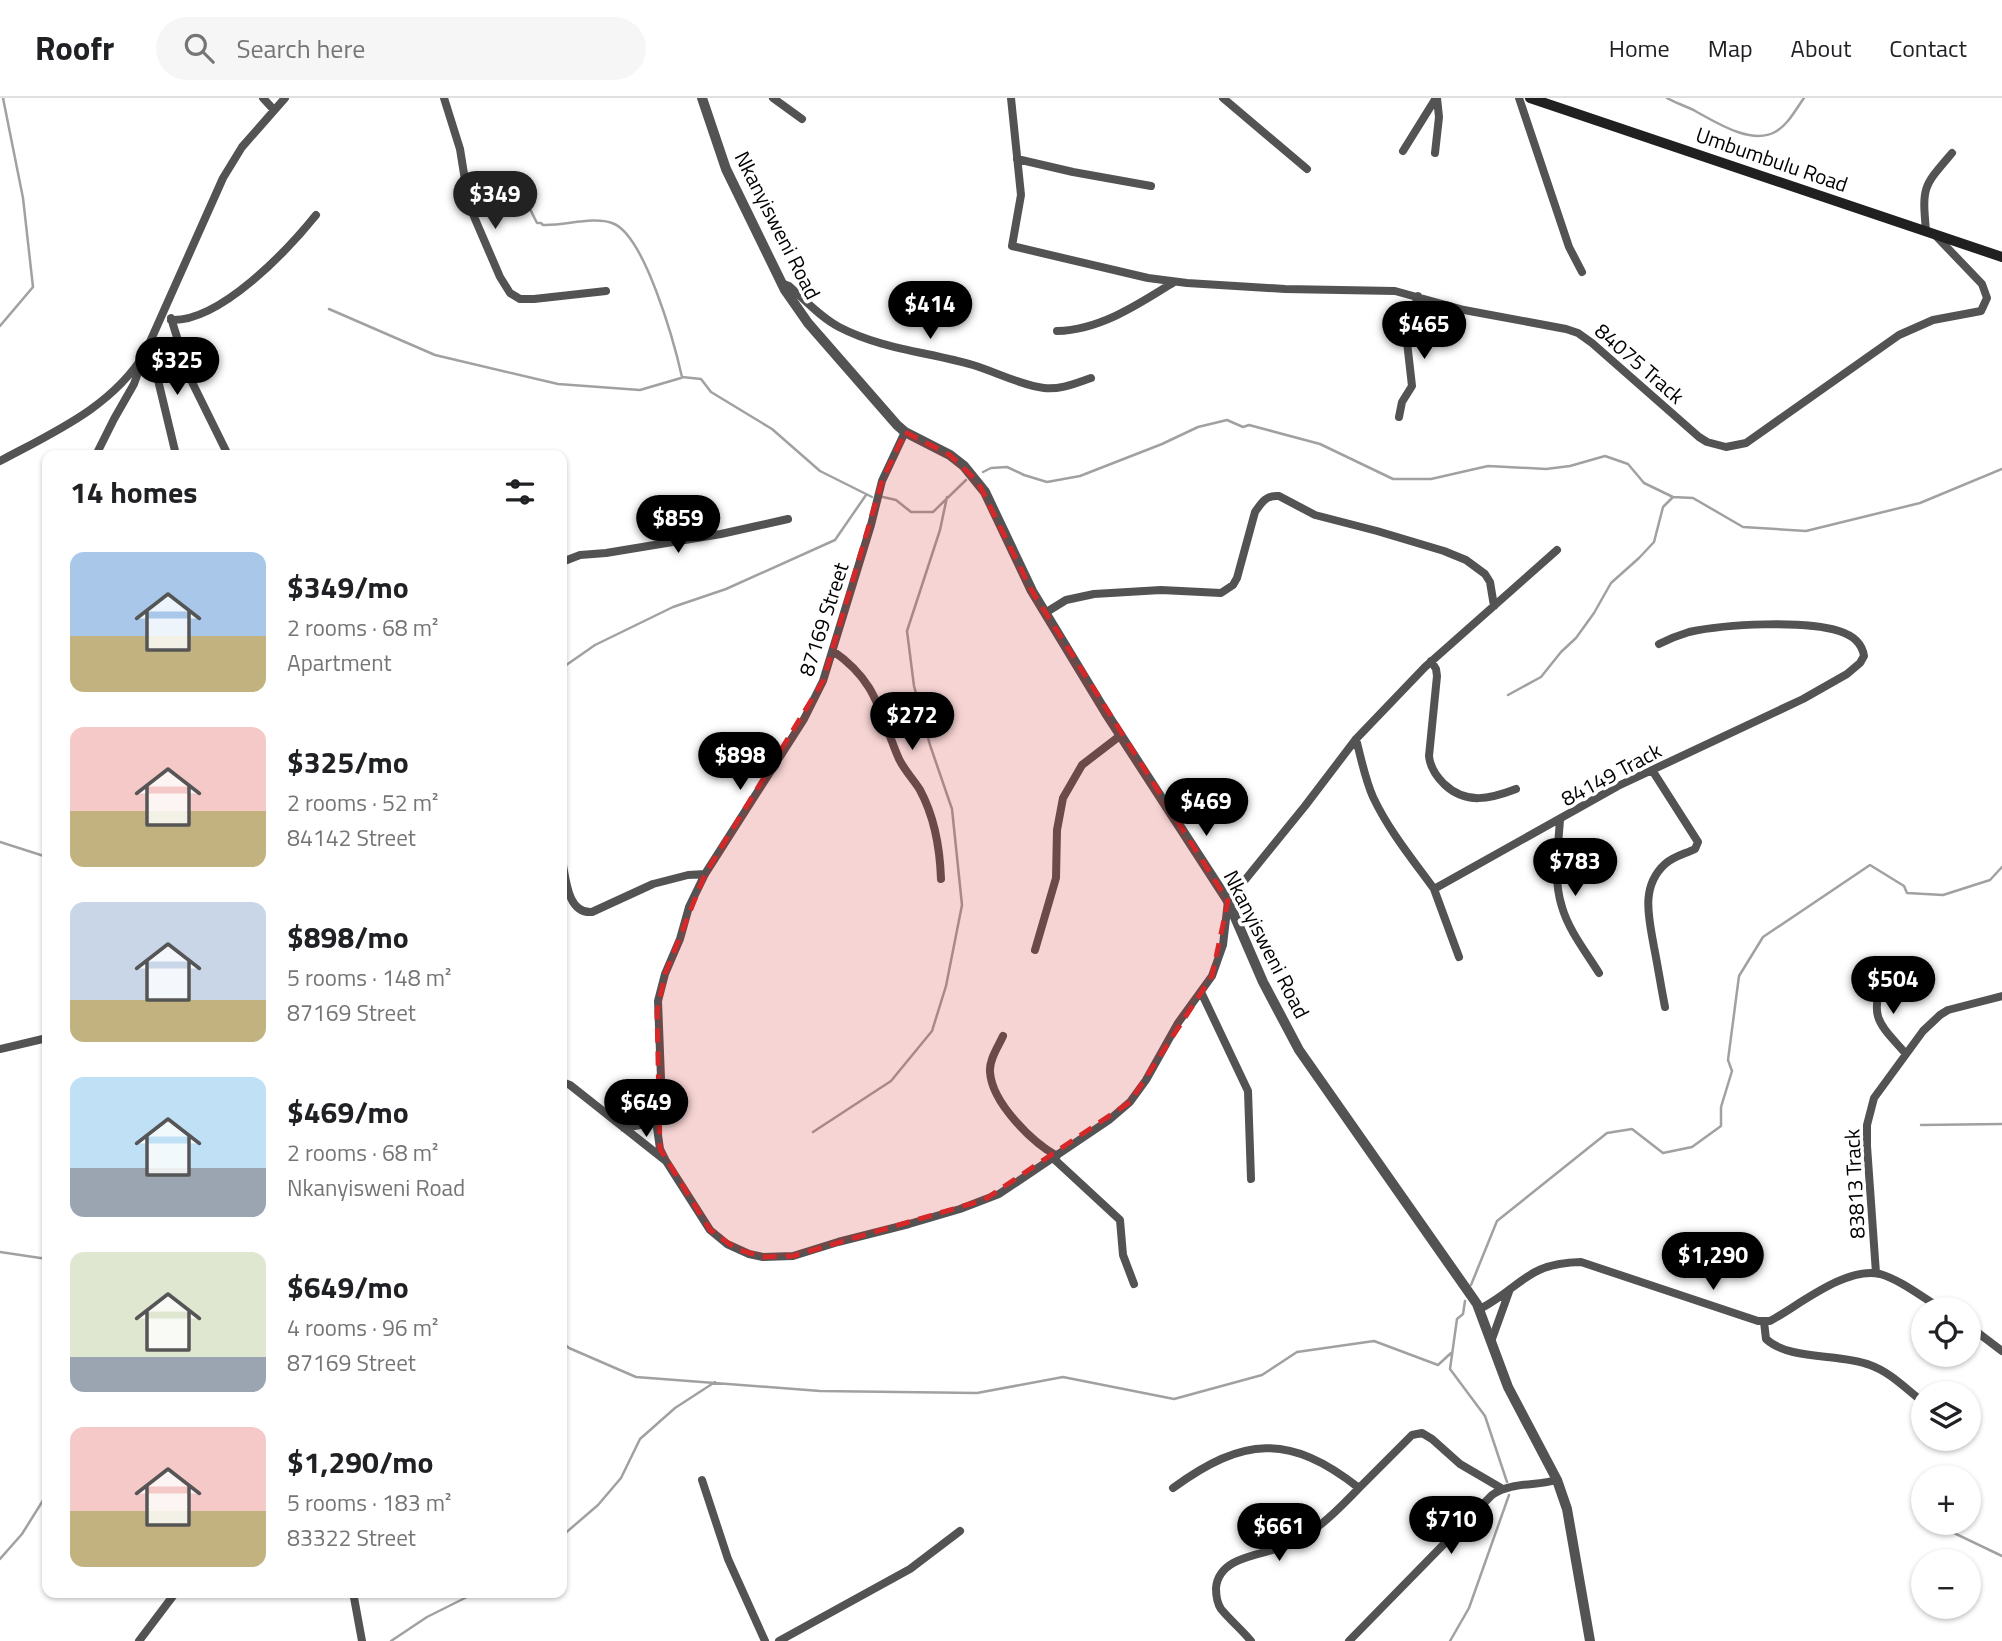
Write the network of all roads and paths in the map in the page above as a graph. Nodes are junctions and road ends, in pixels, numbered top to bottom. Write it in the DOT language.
graph roads {
  1 [pos="263,98"];
  2 [pos="285,98"];
  3 [pos="444,98"];
  4 [pos="702,98"];
  5 [pos="773,98"];
  6 [pos="1011,98"];
  7 [pos="1223,98"];
  8 [pos="1437,98"];
  9 [pos="1518,98"];
  10 [pos="1530,98"];
  11 [pos="274,110"];
  12 [pos="802,119"];
  13 [pos="1403,151"];
  14 [pos="1435,153"];
  15 [pos="1952,153"];
  16 [pos="1017,159"];
  17 [pos="1307,169"];
  18 [pos="1151,186"];
  19 [pos="316,215"];
  20 [pos="1930,233"];
  21 [pos="2002,257"];
  22 [pos="1582,272"];
  23 [pos="1174,282"];
  24 [pos="781,283"];
  25 [pos="606,291"];
  26 [pos="1418,296"];
  27 [pos="167,305"];
  28 [pos="172,320"];
  29 [pos="1057,331"];
  30 [pos="144,355"];
  31 [pos="1091,379"];
  32 [pos="1399,417"];
  33 [pos="905,432"];
  34 [pos="99,450"];
  35 [pos="175,450"];
  36 [pos="226,450"];
  37 [pos="0,461"];
  38 [pos="788,519"];
  39 [pos="1557,550"];
  40 [pos="567,560"];
  41 [pos="1494,606"];
  42 [pos="1045,613"];
  43 [pos="1659,644"];
  44 [pos="833,651"];
  45 [pos="1432,661"];
  46 [pos="1121,735"];
  47 [pos="1356,739"];
  48 [pos="1652,770"];
  49 [pos="1516,789"];
  50 [pos="1560,820"];
  51 [pos="705,874"];
  52 [pos="567,879"];
  53 [pos="940,879"];
  54 [pos="1434,889"];
  55 [pos="1228,901"];
  56 [pos="1035,950"];
  57 [pos="1460,957"];
  58 [pos="1599,973"];
  59 [pos="1883,977"];
  60 [pos="1201,992"];
  61 [pos="2000,998"];
  62 [pos="1665,1007"];
  63 [pos="1003,1036"];
  64 [pos="42,1039"];
  65 [pos="0,1049"];
  66 [pos="1906,1054"];
  67 [pos="567,1086"];
  68 [pos="657,1118"];
  69 [pos="624,1128"];
  70 [pos="1055,1157"];
  71 [pos="666,1161"];
  72 [pos="1251,1179"];
  73 [pos="1876,1273"];
  74 [pos="1134,1284"];
  75 [pos="1511,1288"];
  76 [pos="1922,1297"];
  77 [pos="1480,1309"];
  78 [pos="1764,1322"];
  79 [pos="1981,1335"];
  80 [pos="1492,1339"];
  81 [pos="2002,1352"];
  82 [pos="1911,1393"];
  83 [pos="702,1480"];
  84 [pos="1557,1480"];
  85 [pos="1173,1488"];
  86 [pos="1501,1488"];
  87 [pos="1359,1489"];
  88 [pos="960,1531"];
  89 [pos="171,1598"];
  90 [pos="354,1598"];
  91 [pos="139,1641"];
  92 [pos="362,1641"];
  93 [pos="765,1641"];
  94 [pos="779,1641"];
  95 [pos="1251,1641"];
  96 [pos="1349,1641"];
  97 [pos="1590,1641"];
  1 -- 11 [label="street"];
  2 -- 11 [label="street"];
  3 -- 25 [label="street"];
  4 -- 24 [label="street, Nkanyisweni Road"];
  5 -- 12 [label="street"];
  6 -- 16 [label="street"];
  7 -- 17 [label="street"];
  8 -- 13 [label="street"];
  8 -- 14 [label="street"];
  9 -- 22 [label="street"];
  10 -- 20 [label="main road, Umbumbulu Road"];
  11 -- 27 [label="street"];
  15 -- 20 [label="street"];
  16 -- 18 [label="street"];
  16 -- 23 [label="street, 84075 Track"];
  19 -- 28 [label="street"];
  20 -- 21 [label="main road, Umbumbulu Road"];
  20 -- 26 [label="street, 84075 Track"];
  23 -- 26 [label="street, 84075 Track"];
  23 -- 29 [label="street"];
  24 -- 31 [label="street"];
  24 -- 33 [label="street, Nkanyisweni Road"];
  26 -- 32 [label="street"];
  27 -- 28 [label="street"];
  27 -- 30 [label="street"];
  28 -- 36 [label="street"];
  30 -- 34 [label="street"];
  30 -- 35 [label="street"];
  30 -- 37 [label="street"];
  33 -- 42 [label="street, Nkanyisweni Road"];
  33 -- 44 [label="street, 87169 Street"];
  38 -- 40 [label="street"];
  39 -- 41 [label="street"];
  41 -- 42 [label="street"];
  41 -- 45 [label="street"];
  42 -- 46 [label="street, Nkanyisweni Road"];
  43 -- 48 [label="street, 84149 Track"];
  44 -- 51 [label="street, 87169 Street"];
  44 -- 53 [label="street"];
  45 -- 47 [label="street"];
  45 -- 49 [label="street"];
  46 -- 55 [label="street, Nkanyisweni Road"];
  46 -- 56 [label="street"];
  47 -- 54 [label="street"];
  47 -- 55 [label="street"];
  48 -- 50 [label="street, 84149 Track"];
  48 -- 62 [label="street"];
  50 -- 54 [label="street, 84149 Track"];
  50 -- 58 [label="street"];
  51 -- 52 [label="street"];
  51 -- 68 [label="street, 87169 Street"];
  54 -- 57 [label="street"];
  55 -- 60 [label="street"];
  55 -- 77 [label="street, Nkanyisweni Road"];
  59 -- 66 [label="street"];
  60 -- 70 [label="street"];
  60 -- 72 [label="street"];
  61 -- 66 [label="street, 83813 Track"];
  63 -- 70 [label="street"];
  64 -- 65 [label="street"];
  66 -- 73 [label="street, 83813 Track"];
  67 -- 69 [label="street"];
  68 -- 69 [label="street"];
  68 -- 71 [label="street, 87169 Street"];
  69 -- 71 [label="street"];
  70 -- 71 [label="street"];
  70 -- 74 [label="street"];
  73 -- 76 [label="street"];
  73 -- 78 [label="street"];
  75 -- 77 [label="street"];
  75 -- 78 [label="street"];
  75 -- 80 [label="street"];
  77 -- 80 [label="street, Nkanyisweni Road"];
  78 -- 82 [label="street"];
  79 -- 81 [label="street"];
  80 -- 84 [label="street, Nkanyisweni Road"];
  83 -- 93 [label="street"];
  84 -- 86 [label="street"];
  84 -- 97 [label="street, Nkanyisweni Road"];
  85 -- 87 [label="street"];
  86 -- 87 [label="street"];
  86 -- 96 [label="street"];
  87 -- 95 [label="street"];
  88 -- 94 [label="street"];
  89 -- 91 [label="street"];
  90 -- 92 [label="street"];
}
